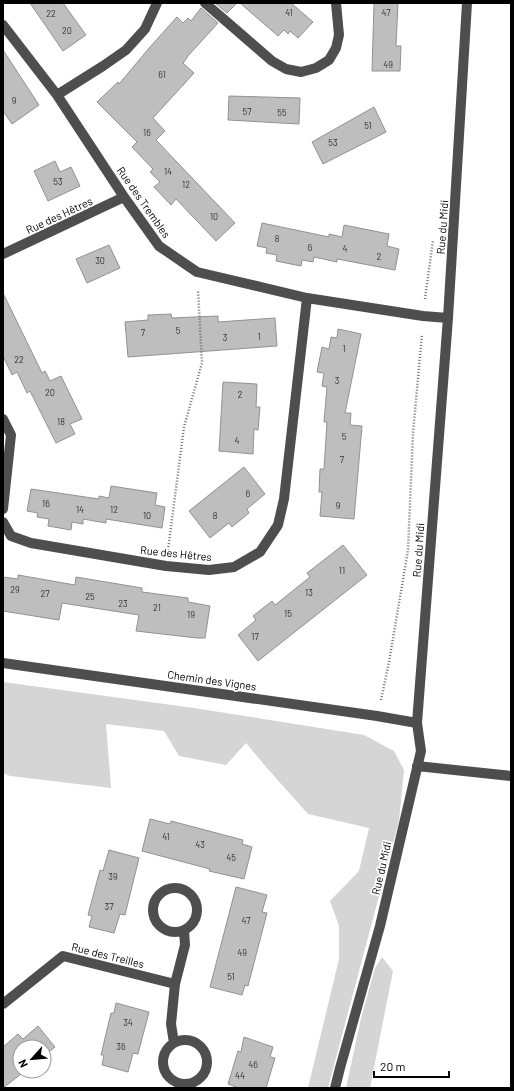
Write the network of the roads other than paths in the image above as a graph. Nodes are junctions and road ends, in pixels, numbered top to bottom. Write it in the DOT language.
graph roads {
  1 [pos="157,3"];
  2 [pos="205,3"];
  3 [pos="336,3"];
  4 [pos="467,3"];
  5 [pos="3,25"];
  6 [pos="57,95"];
  7 [pos="124,197"];
  8 [pos="3,254"];
  9 [pos="307,298"];
  10 [pos="448,318"];
  11 [pos="3,419"];
  12 [pos="3,509"];
  13 [pos="3,522"];
  14 [pos="3,663"];
  15 [pos="417,724"];
  16 [pos="418,766"];
  17 [pos="511,776"];
  18 [pos="184,930"];
  19 [pos="175,984"];
  20 [pos="3,1004"];
  21 [pos="174,1043"];
  22 [pos="335,1088"];
  1 -- 6 [label="street"];
  2 -- 3 [label="street"];
  4 -- 10 [label="street, Rue du Midi"];
  5 -- 6 [label="street, Rue des Trembles"];
  6 -- 7 [label="street, Rue des Trembles"];
  7 -- 8 [label="street, Rue des Hêtres"];
  7 -- 9 [label="street, Rue des Trembles"];
  9 -- 10 [label="street, Rue des Trembles"];
  9 -- 13 [label="street, Rue des Hêtres"];
  10 -- 15 [label="street, Rue du Midi"];
  11 -- 12 [label="street"];
  14 -- 15 [label="street, Chemin des Vignes"];
  15 -- 16 [label="street, Rue du Midi"];
  16 -- 17 [label="street"];
  16 -- 22 [label="street, Rue du Midi"];
  18 -- 18 [label="street"];
  18 -- 19 [label="street"];
  19 -- 20 [label="street, Rue des Treilles"];
  19 -- 21 [label="street"];
  21 -- 21 [label="street"];
}
